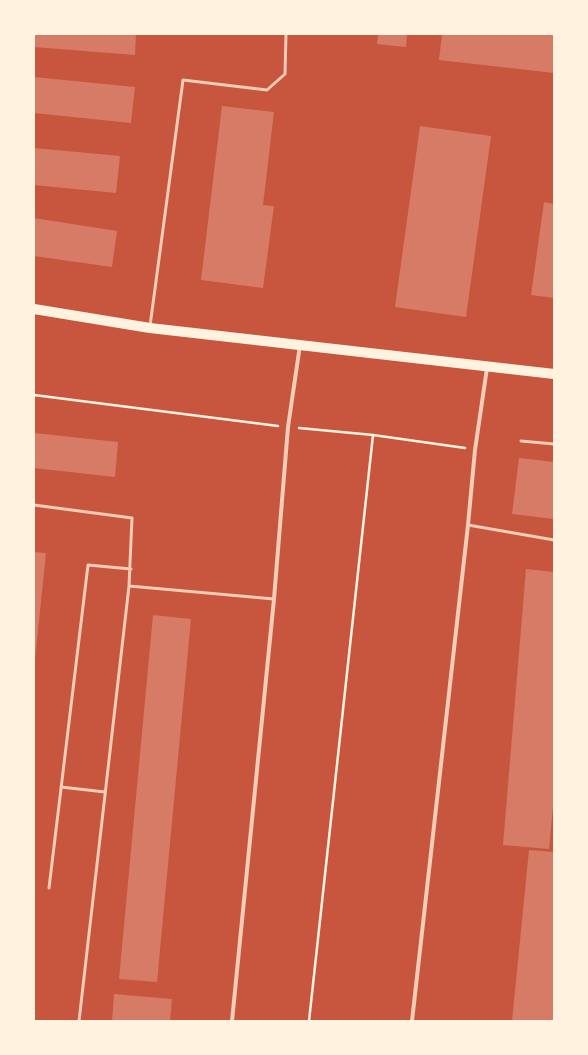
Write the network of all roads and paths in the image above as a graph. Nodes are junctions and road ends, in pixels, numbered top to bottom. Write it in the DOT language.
graph roads {
  1 [pos="286,34"];
  2 [pos="34,309"];
  3 [pos="150,328"];
  4 [pos="300,345"];
  5 [pos="487,367"];
  6 [pos="554,374"];
  7 [pos="34,395"];
  8 [pos="288,427"];
  9 [pos="372,435"];
  10 [pos="521,440"];
  11 [pos="554,444"];
  12 [pos="475,450"];
  13 [pos="34,505"];
  14 [pos="468,525"];
  15 [pos="554,540"];
  16 [pos="131,569"];
  17 [pos="129,586"];
  18 [pos="274,599"];
  19 [pos="61,787"];
  20 [pos="105,792"];
  21 [pos="49,888"];
  22 [pos="79,1021"];
  23 [pos="232,1021"];
  24 [pos="309,1021"];
  25 [pos="412,1021"];
  1 -- 3 [label="lane"];
  2 -- 3 [label="main road"];
  3 -- 4 [label="main road"];
  4 -- 5 [label="main road"];
  4 -- 8 [label="street"];
  5 -- 6 [label="main road"];
  5 -- 12 [label="street"];
  7 -- 8 [label="path"];
  8 -- 9 [label="path"];
  8 -- 18 [label="street"];
  9 -- 12 [label="path"];
  9 -- 24 [label="path"];
  10 -- 11 [label="lane"];
  12 -- 14 [label="street"];
  13 -- 16 [label="lane"];
  14 -- 15 [label="lane"];
  14 -- 25 [label="street"];
  16 -- 17 [label="lane"];
  16 -- 19 [label="lane"];
  17 -- 18 [label="lane"];
  17 -- 20 [label="lane"];
  18 -- 23 [label="street"];
  19 -- 20 [label="lane"];
  19 -- 21 [label="lane"];
  20 -- 22 [label="lane"];
}
